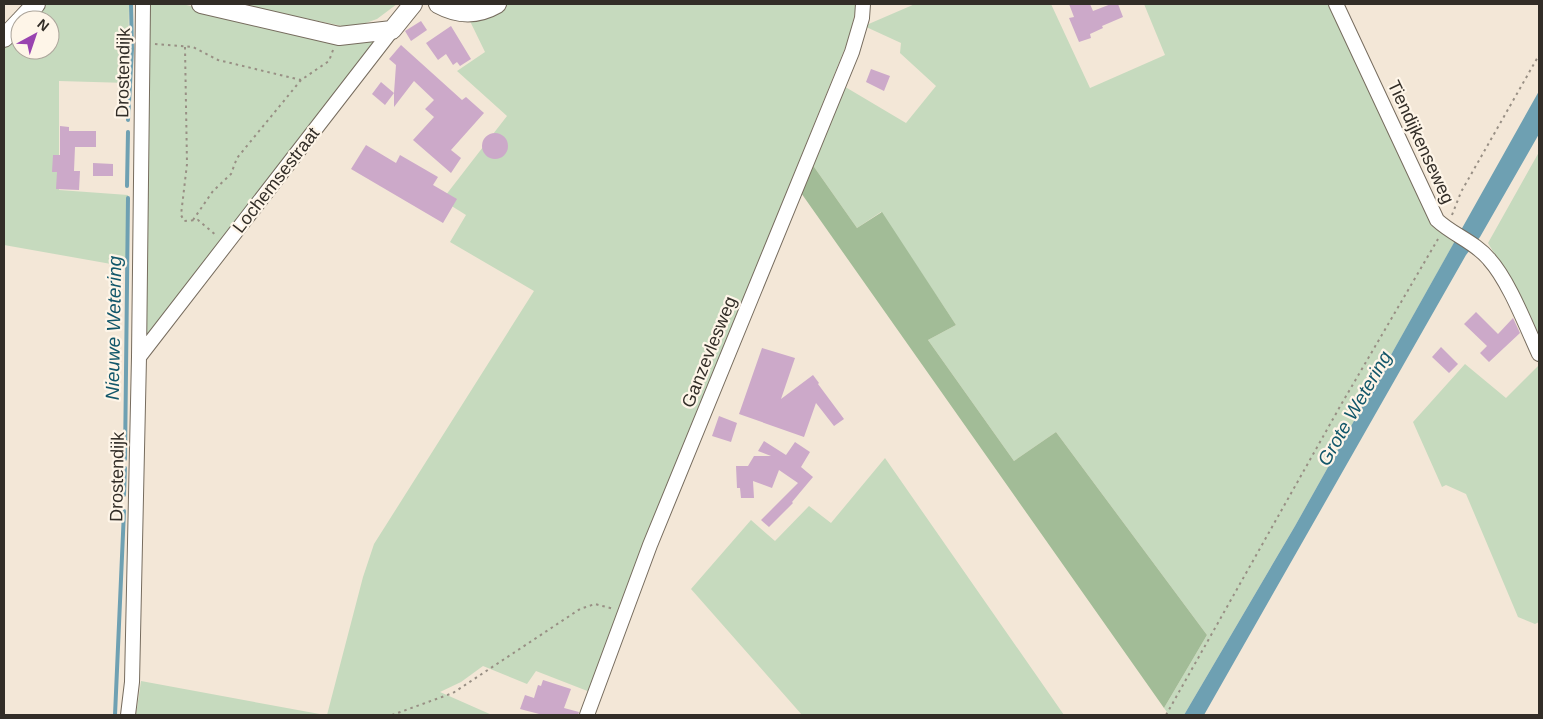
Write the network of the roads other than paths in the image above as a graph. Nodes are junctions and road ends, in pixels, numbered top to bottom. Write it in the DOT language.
graph roads {
  1 [pos="143,4"];
  2 [pos="201,4"];
  3 [pos="413,4"];
  4 [pos="438,4"];
  5 [pos="497,4"];
  6 [pos="863,4"];
  7 [pos="1336,4"];
  8 [pos="392,30"];
  9 [pos="1539,354"];
  10 [pos="139,357"];
  11 [pos="128,715"];
  12 [pos="587,715"];
  1 -- 10 [label="street, Drostendijk"];
  2 -- 8 [label="street"];
  3 -- 8 [label="street, Lochemsestraat"];
  4 -- 5 [label="street"];
  6 -- 12 [label="street, Ganzevlesweg"];
  7 -- 9 [label="street, Tiendijkenseweg"];
  8 -- 10 [label="street, Lochemsestraat"];
  10 -- 11 [label="street, Drostendijk"];
}
